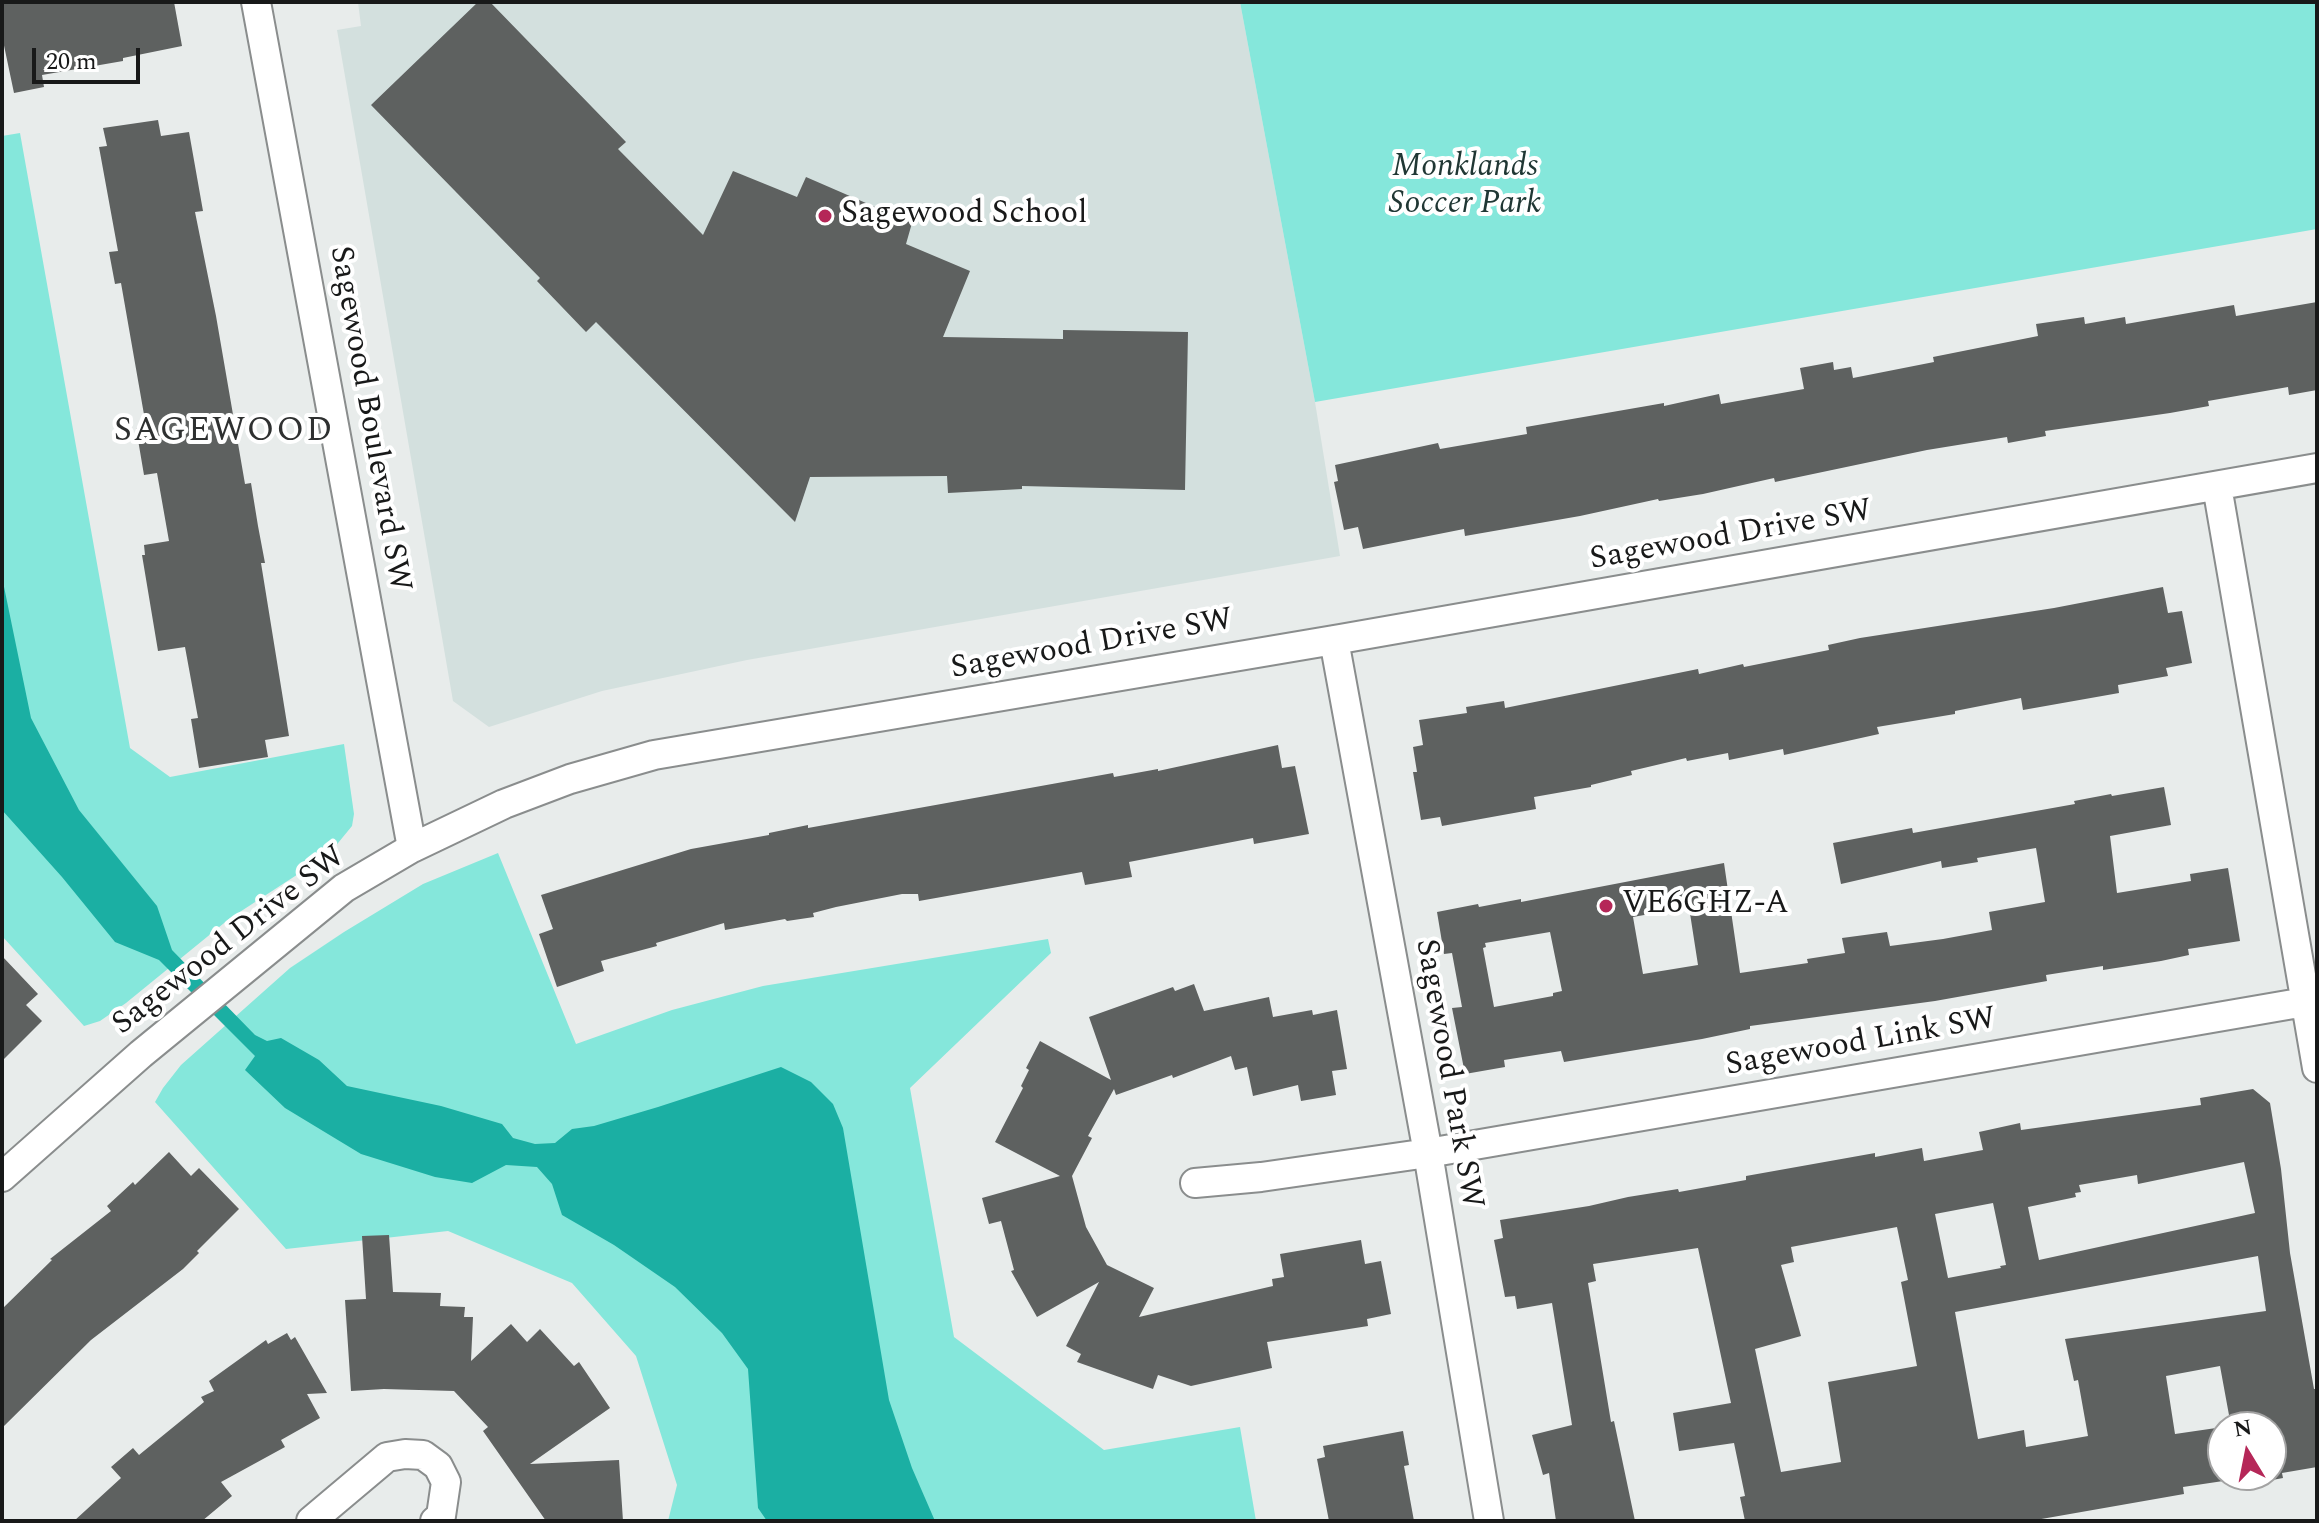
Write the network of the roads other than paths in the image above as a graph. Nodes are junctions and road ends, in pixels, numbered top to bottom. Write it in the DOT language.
graph roads {
  1 [pos="256,2"];
  2 [pos="2317,468"];
  3 [pos="2217,486"];
  4 [pos="1334,640"];
  5 [pos="412,848"];
  6 [pos="2305,1002"];
  7 [pos="2317,1068"];
  8 [pos="1428,1153"];
  9 [pos="2,1177"];
  10 [pos="1195,1183"];
  11 [pos="311,1521"];
  12 [pos="435,1521"];
  13 [pos="1489,1521"];
  1 -- 5 [label="street, Sagewood Boulevard SW"];
  2 -- 3 [label="street, Sagewood Drive SW"];
  3 -- 4 [label="street, Sagewood Drive SW"];
  3 -- 6 [label="street"];
  4 -- 5 [label="street, Sagewood Drive SW"];
  4 -- 8 [label="street, Sagewood Park SW"];
  5 -- 9 [label="street, Sagewood Drive SW"];
  6 -- 7 [label="street"];
  6 -- 8 [label="street, Sagewood Link SW"];
  8 -- 10 [label="street, Sagewood Link SW"];
  8 -- 13 [label="street, Sagewood Park SW"];
  11 -- 12 [label="street"];
}
